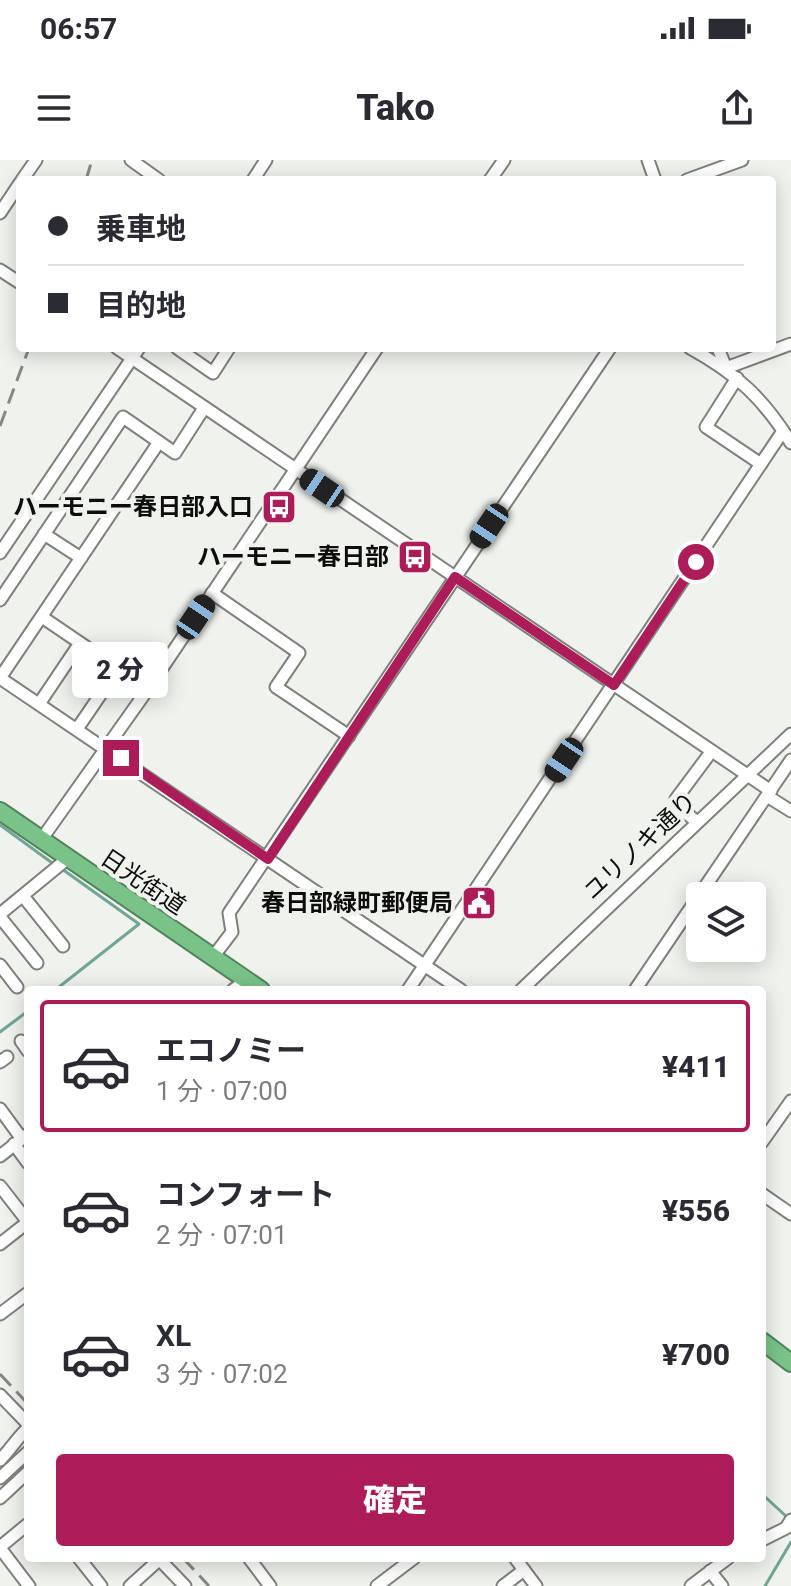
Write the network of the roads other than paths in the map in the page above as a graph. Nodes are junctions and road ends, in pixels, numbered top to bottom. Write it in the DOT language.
graph roads {
  1 [pos="131,160"];
  2 [pos="742,160"];
  3 [pos="145,164"];
  4 [pos="698,176"];
  5 [pos="16,189"];
  6 [pos="0,213"];
  7 [pos="183,352"];
  8 [pos="226,352"];
  9 [pos="374,352"];
  10 [pos="607,352"];
  11 [pos="697,352"];
  12 [pos="720,352"];
  13 [pos="769,352"];
  14 [pos="135,353"];
  15 [pos="726,368"];
  16 [pos="737,378"];
  17 [pos="204,408"];
  18 [pos="783,431"];
  19 [pos="159,442"];
  20 [pos="791,443"];
  21 [pos="761,464"];
  22 [pos="296,470"];
  23 [pos="44,534"];
  24 [pos="0,553"];
  25 [pos="81,558"];
  26 [pos="455,577"];
  27 [pos="212,593"];
  28 [pos="0,600"];
  29 [pos="42,617"];
  30 [pos="80,643"];
  31 [pos="118,669"];
  32 [pos="0,678"];
  33 [pos="614,685"];
  34 [pos="148,689"];
  35 [pos="39,704"];
  36 [pos="77,729"];
  37 [pos="791,734"];
  38 [pos="349,736"];
  39 [pos="106,748"];
  40 [pos="711,752"];
  41 [pos="791,760"];
  42 [pos="746,776"];
  43 [pos="769,794"];
  44 [pos="0,811"];
  45 [pos="791,811"];
  46 [pos="697,822"];
  47 [pos="41,840"];
  48 [pos="67,859"];
  49 [pos="268,859"];
  50 [pos="23,896"];
  51 [pos="0,915"];
  52 [pos="63,946"];
  53 [pos="213,957"];
  54 [pos="37,963"];
  55 [pos="0,965"];
  56 [pos="424,967"];
  57 [pos="239,985"];
  58 [pos="411,986"];
  59 [pos="455,986"];
  60 [pos="525,986"];
  61 [pos="638,986"];
  62 [pos="17,987"];
  63 [pos="791,1101"];
  64 [pos="0,1109"];
  65 [pos="766,1136"];
  66 [pos="21,1139"];
  67 [pos="0,1156"];
  68 [pos="0,1186"];
  69 [pos="766,1197"];
  70 [pos="791,1214"];
  71 [pos="24,1217"];
  72 [pos="24,1225"];
  73 [pos="0,1244"];
  74 [pos="24,1296"];
  75 [pos="0,1314"];
  76 [pos="766,1344"];
  77 [pos="791,1363"];
  78 [pos="0,1395"];
  79 [pos="24,1422"];
  80 [pos="24,1430"];
  81 [pos="24,1456"];
  82 [pos="0,1460"];
  83 [pos="24,1476"];
  84 [pos="0,1478"];
  85 [pos="0,1498"];
  86 [pos="791,1520"];
  87 [pos="24,1527"];
  88 [pos="766,1538"];
  89 [pos="0,1547"];
  90 [pos="82,1562"];
  91 [pos="156,1562"];
  92 [pos="162,1562"];
  93 [pos="252,1562"];
  94 [pos="409,1562"];
  95 [pos="518,1562"];
  96 [pos="722,1562"];
  97 [pos="524,1570"];
  98 [pos="710,1571"];
  99 [pos="29,1586"];
  100 [pos="101,1586"];
  101 [pos="130,1586"];
  102 [pos="185,1586"];
  103 [pos="270,1586"];
  104 [pos="377,1586"];
  105 [pos="503,1586"];
  106 [pos="536,1586"];
  107 [pos="691,1586"];
  108 [pos="722,1586"];
  1 -- 3 [label="street"];
  2 -- 4 [label="street"];
  5 -- 6 [label="street"];
  7 -- 8 [label="street"];
  9 -- 22 [label="street"];
  10 -- 26 [label="street"];
  11 -- 15 [label="street"];
  12 -- 15 [label="street"];
  13 -- 15 [label="street"];
  14 -- 17 [label="street"];
  14 -- 24 [label="street"];
  15 -- 16 [label="street"];
  16 -- 18 [label="street"];
  16 -- 21 [label="street"];
  17 -- 19 [label="street"];
  17 -- 22 [label="street"];
  18 -- 20 [label="street"];
  18 -- 21 [label="street"];
  19 -- 23 [label="street"];
  19 -- 25 [label="street"];
  21 -- 33 [label="street"];
  22 -- 26 [label="street"];
  22 -- 27 [label="street"];
  23 -- 25 [label="street"];
  23 -- 28 [label="street"];
  25 -- 29 [label="street"];
  26 -- 33 [label="street"];
  26 -- 38 [label="street"];
  27 -- 34 [label="street"];
  27 -- 38 [label="street"];
  29 -- 30 [label="street"];
  29 -- 32 [label="street"];
  30 -- 31 [label="street"];
  30 -- 35 [label="street"];
  31 -- 34 [label="street"];
  31 -- 36 [label="street"];
  32 -- 35 [label="street"];
  33 -- 40 [label="street"];
  33 -- 56 [label="street"];
  34 -- 39 [label="street"];
  35 -- 36 [label="street"];
  36 -- 39 [label="street"];
  37 -- 42 [label="street, ユリノキ通り"];
  38 -- 49 [label="street"];
  39 -- 47 [label="street"];
  39 -- 49 [label="street"];
  40 -- 42 [label="street"];
  40 -- 46 [label="street"];
  41 -- 43 [label="street"];
  42 -- 43 [label="street"];
  42 -- 46 [label="street, ユリノキ通り"];
  43 -- 45 [label="street"];
  43 -- 61 [label="street"];
  44 -- 47 [label="highway, 日光街道"];
  46 -- 60 [label="street, ユリノキ通り"];
  47 -- 48 [label="highway, 日光街道"];
  48 -- 50 [label="street"];
  48 -- 53 [label="highway, 日光街道"];
  49 -- 53 [label="street"];
  49 -- 56 [label="street"];
  50 -- 51 [label="street"];
  50 -- 52 [label="street"];
  51 -- 54 [label="street"];
  53 -- 57 [label="highway, 日光街道"];
  55 -- 62 [label="street"];
  56 -- 58 [label="street"];
  56 -- 59 [label="street"];
  63 -- 65 [label="street"];
  64 -- 66 [label="street"];
  66 -- 67 [label="street"];
  68 -- 71 [label="street"];
  69 -- 70 [label="street"];
  72 -- 73 [label="street"];
  74 -- 75 [label="street"];
  76 -- 77 [label="highway"];
  78 -- 79 [label="street"];
  80 -- 82 [label="street"];
  81 -- 84 [label="street"];
  83 -- 85 [label="street"];
  86 -- 88 [label="street"];
  87 -- 89 [label="street"];
  89 -- 99 [label="street"];
  90 -- 100 [label="street"];
  91 -- 101 [label="street"];
  92 -- 102 [label="street"];
  93 -- 103 [label="street"];
  94 -- 104 [label="street"];
  95 -- 97 [label="street"];
  96 -- 98 [label="street"];
  97 -- 105 [label="street"];
  97 -- 106 [label="street"];
  98 -- 107 [label="street"];
  98 -- 108 [label="street"];
}
